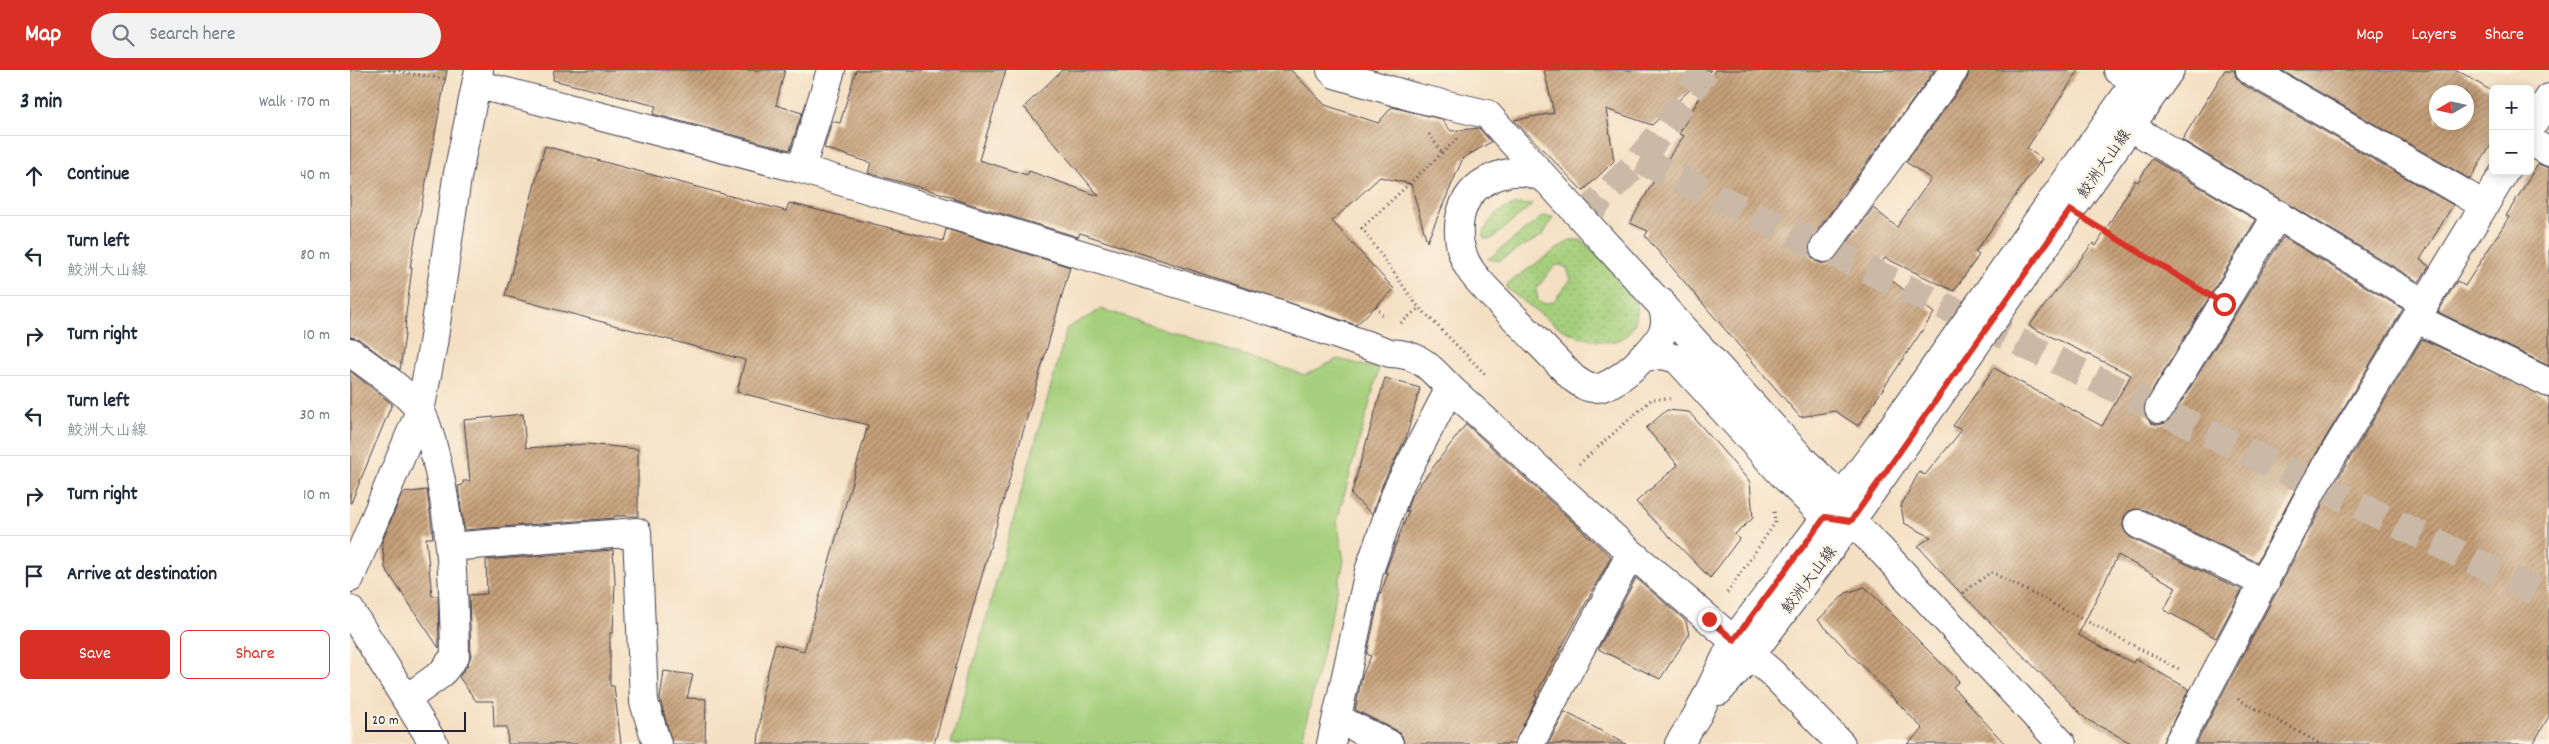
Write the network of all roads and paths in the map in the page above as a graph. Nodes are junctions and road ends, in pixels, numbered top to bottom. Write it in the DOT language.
graph roads {
  1 [pos="389,70"];
  2 [pos="831,70"];
  3 [pos="1331,70"];
  4 [pos="1954,70"];
  5 [pos="2170,70"];
  6 [pos="2250,70"];
  7 [pos="2132,74"];
  8 [pos="477,77"];
  9 [pos="2549,98"];
  10 [pos="2534,122"];
  11 [pos="2129,126"];
  12 [pos="1428,133"];
  13 [pos="2534,143"];
  14 [pos="2549,152"];
  15 [pos="1442,153"];
  16 [pos="801,169"];
  17 [pos="2503,175"];
  18 [pos="1547,180"];
  19 [pos="2484,205"];
  20 [pos="2070,210"];
  21 [pos="2278,214"];
  22 [pos="1824,248"];
  23 [pos="1660,302"];
  24 [pos="2224,304"];
  25 [pos="2421,312"];
  26 [pos="350,352"];
  27 [pos="1642,357"];
  28 [pos="2549,383"];
  29 [pos="1450,388"];
  30 [pos="1678,400"];
  31 [pos="2159,409"];
  32 [pos="420,411"];
  33 [pos="1576,467"];
  34 [pos="1773,504"];
  35 [pos="1839,512"];
  36 [pos="2138,524"];
  37 [pos="449,547"];
  38 [pos="1631,553"];
  39 [pos="350,578"];
  40 [pos="2265,583"];
  41 [pos="1725,596"];
  42 [pos="350,610"];
  43 [pos="1939,612"];
  44 [pos="1742,648"];
  45 [pos="2210,685"];
  46 [pos="406,699"];
  47 [pos="1334,732"];
  48 [pos="434,744"];
  49 [pos="657,744"];
  50 [pos="1389,744"];
  51 [pos="1530,744"];
  52 [pos="1678,744"];
  53 [pos="1841,744"];
  54 [pos="2062,744"];
  55 [pos="2178,744"];
  56 [pos="2321,744"];
  1 -- 8 [label="path"];
  2 -- 16 [label="street"];
  3 -- 18 [label="street"];
  4 -- 22 [label="street"];
  5 -- 11 [label="street, 鮫洲大山線"];
  6 -- 19 [label="street"];
  7 -- 35 [label="street, 鮫洲大山線"];
  8 -- 16 [label="street"];
  8 -- 32 [label="street"];
  9 -- 10 [label="street"];
  11 -- 20 [label="street, 鮫洲大山線"];
  11 -- 21 [label="street"];
  12 -- 15 [label="path"];
  13 -- 14 [label="street"];
  16 -- 29 [label="street"];
  17 -- 19 [label="street"];
  18 -- 23 [label="street"];
  18 -- 27 [label="street"];
  19 -- 25 [label="street"];
  20 -- 24 [label="path"];
  20 -- 35 [label="street, 鮫洲大山線"];
  21 -- 24 [label="street"];
  21 -- 25 [label="street"];
  23 -- 27 [label="street"];
  23 -- 35 [label="street"];
  24 -- 31 [label="street"];
  25 -- 28 [label="street"];
  25 -- 40 [label="street"];
  26 -- 32 [label="street"];
  27 -- 35 [label="street"];
  29 -- 38 [label="street"];
  29 -- 47 [label="street"];
  30 -- 33 [label="path"];
  32 -- 37 [label="street"];
  32 -- 39 [label="street"];
  34 -- 41 [label="path"];
  35 -- 43 [label="street"];
  35 -- 44 [label="street, 鮫洲大山線"];
  36 -- 40 [label="street"];
  37 -- 46 [label="street"];
  37 -- 49 [label="street"];
  38 -- 44 [label="street"];
  38 -- 51 [label="street"];
  40 -- 45 [label="street"];
  42 -- 46 [label="street"];
  43 -- 45 [label="path"];
  43 -- 54 [label="street"];
  44 -- 52 [label="street, 鮫洲大山線"];
  44 -- 53 [label="street"];
  45 -- 55 [label="street"];
  45 -- 56 [label="path"];
  46 -- 48 [label="street"];
  47 -- 50 [label="street"];
}
